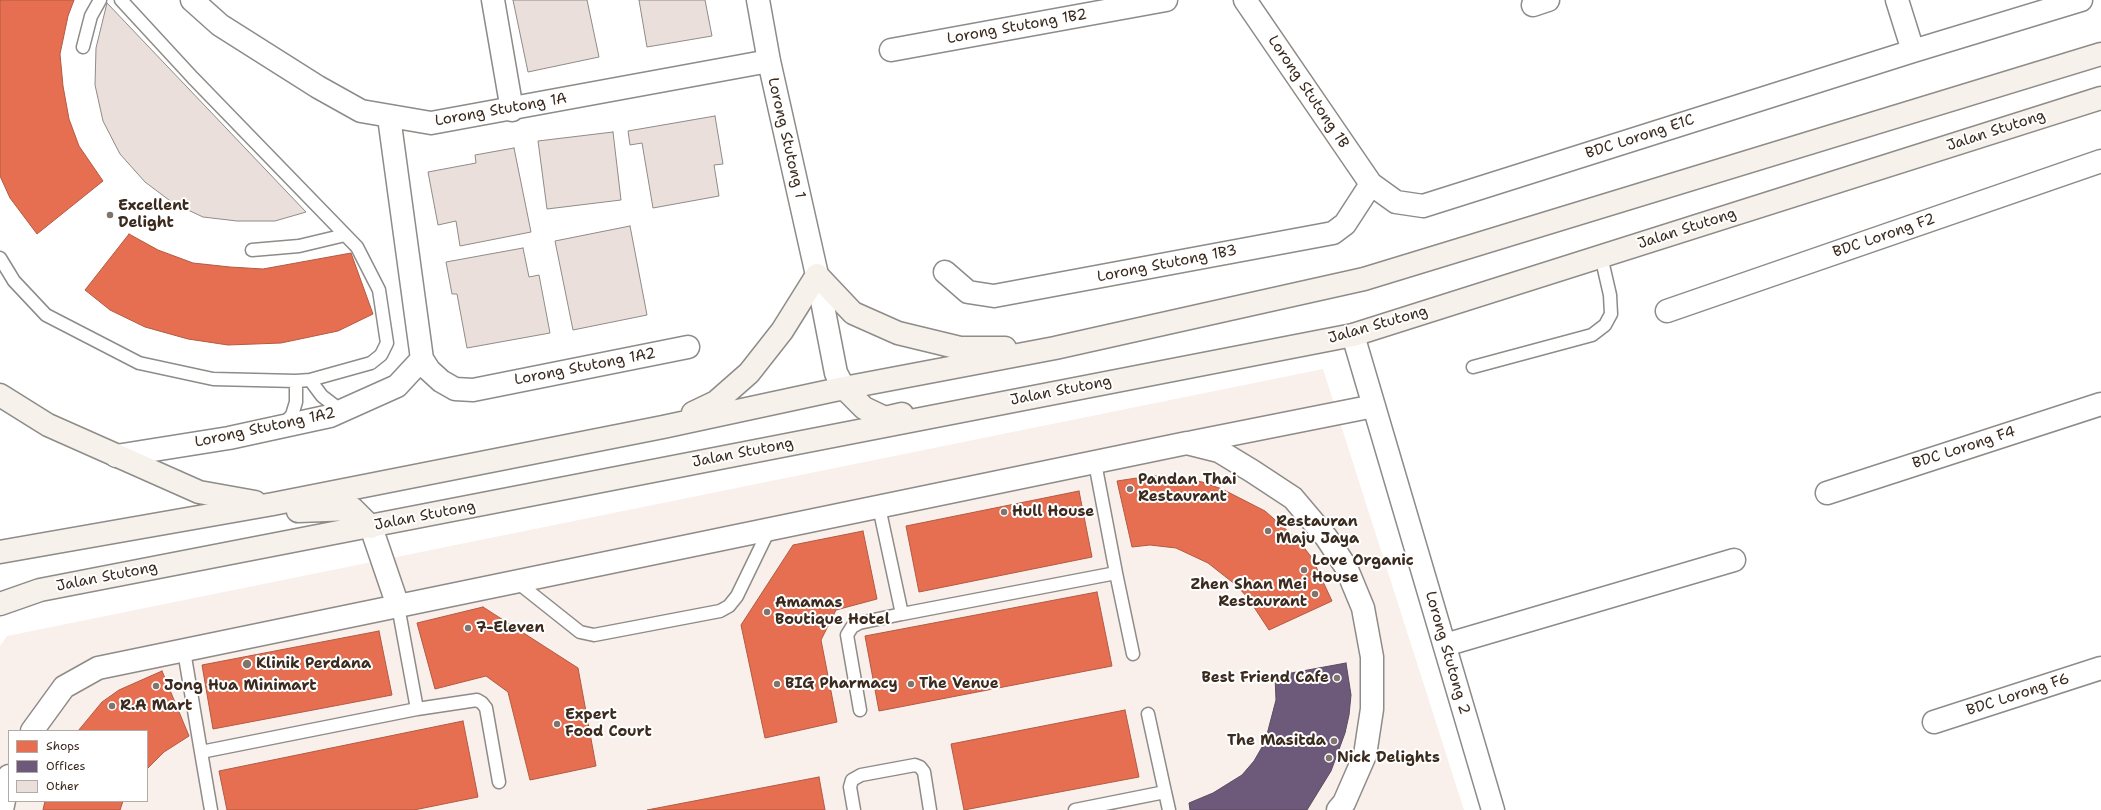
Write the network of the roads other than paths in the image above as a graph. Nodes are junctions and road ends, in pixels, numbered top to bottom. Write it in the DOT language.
graph roads {
  1 [pos="100,0"];
  2 [pos="121,0"];
  3 [pos="192,0"];
  4 [pos="492,0"];
  5 [pos="758,0"];
  6 [pos="1166,0"];
  7 [pos="1244,0"];
  8 [pos="1897,0"];
  9 [pos="2082,0"];
  10 [pos="84,47"];
  11 [pos="891,50"];
  12 [pos="1913,51"];
  13 [pos="2101,54"];
  14 [pos="769,61"];
  15 [pos="2101,98"];
  16 [pos="512,110"];
  17 [pos="389,117"];
  18 [pos="2101,161"];
  19 [pos="1371,184"];
  20 [pos="345,235"];
  21 [pos="252,250"];
  22 [pos="1602,256"];
  23 [pos="0,258"];
  24 [pos="945,272"];
  25 [pos="817,275"];
  26 [pos="1667,311"];
  27 [pos="1353,335"];
  28 [pos="688,347"];
  29 [pos="1055,348"];
  30 [pos="422,359"];
  31 [pos="1473,367"];
  32 [pos="1172,369"];
  33 [pos="310,380"];
  34 [pos="296,381"];
  35 [pos="844,388"];
  36 [pos="0,395"];
  37 [pos="2101,404"];
  38 [pos="1374,406"];
  39 [pos="346,409"];
  40 [pos="282,426"];
  41 [pos="663,427"];
  42 [pos="1187,443"];
  43 [pos="116,456"];
  44 [pos="1095,463"];
  45 [pos="1827,493"];
  46 [pos="273,504"];
  47 [pos="879,507"];
  48 [pos="371,527"];
  49 [pos="769,530"];
  50 [pos="0,552"];
  51 [pos="1734,560"];
  52 [pos="1116,573"];
  53 [pos="517,582"];
  54 [pos="0,604"];
  55 [pos="398,606"];
  56 [pos="902,614"];
  57 [pos="1445,645"];
  58 [pos="184,651"];
  59 [pos="1132,654"];
  60 [pos="2101,668"];
  61 [pos="416,709"];
  62 [pos="860,710"];
  63 [pos="1148,714"];
  64 [pos="1934,722"];
  65 [pos="33,730"];
  66 [pos="201,752"];
  67 [pos="8,781"];
  68 [pos="499,782"];
  69 [pos="1165,792"];
  70 [pos="2,810"];
  71 [pos="212,810"];
  72 [pos="854,810"];
  73 [pos="930,810"];
  74 [pos="1075,810"];
  75 [pos="1169,810"];
  76 [pos="1338,810"];
  77 [pos="1493,810"];
  1 -- 10 [label="lane"];
  2 -- 20 [label="lane"];
  3 -- 17 [label="street, Lorong Stutong 1A"];
  4 -- 16 [label="street"];
  5 -- 14 [label="street, Lorong Stutong 1"];
  6 -- 11 [label="street, Lorong Stutong 1B2"];
  7 -- 19 [label="street, Lorong Stutong 1B"];
  8 -- 12 [label="street"];
  9 -- 12 [label="street, BDC Lorong E1C"];
  12 -- 19 [label="street, BDC Lorong E1C"];
  13 -- 29 [label="main road"];
  14 -- 16 [label="street, Lorong Stutong 1A"];
  14 -- 25 [label="street, Lorong Stutong 1"];
  15 -- 22 [label="main road, Jalan Stutong"];
  16 -- 17 [label="street, Lorong Stutong 1A"];
  17 -- 30 [label="street, Lorong Stutong 1A2"];
  18 -- 26 [label="street, BDC Lorong F2"];
  19 -- 24 [label="street, Lorong Stutong 1B3"];
  20 -- 21 [label="lane"];
  20 -- 33 [label="lane"];
  22 -- 27 [label="main road, Jalan Stutong"];
  22 -- 31 [label="lane"];
  23 -- 34 [label="lane"];
  25 -- 29 [label="main road"];
  25 -- 35 [label="street, Lorong Stutong 1"];
  25 -- 41 [label="main road"];
  27 -- 32 [label="main road, Jalan Stutong"];
  27 -- 38 [label="street, Lorong Stutong 2"];
  28 -- 30 [label="street, Lorong Stutong 1A2"];
  29 -- 35 [label="main road"];
  30 -- 39 [label="street, Lorong Stutong 1A2"];
  32 -- 35 [label="main road"];
  32 -- 48 [label="main road, Jalan Stutong"];
  33 -- 34 [label="lane"];
  33 -- 39 [label="lane"];
  34 -- 40 [label="lane"];
  35 -- 41 [label="main road"];
  36 -- 43 [label="main road"];
  37 -- 45 [label="street, BDC Lorong F4"];
  38 -- 42 [label="street"];
  38 -- 57 [label="street, Lorong Stutong 2"];
  39 -- 40 [label="street, Lorong Stutong 1A2"];
  40 -- 43 [label="street, Lorong Stutong 1A2"];
  41 -- 46 [label="main road"];
  42 -- 44 [label="street"];
  42 -- 76 [label="street"];
  43 -- 46 [label="main road"];
  44 -- 47 [label="street"];
  44 -- 52 [label="lane"];
  46 -- 48 [label="main road"];
  46 -- 50 [label="main road"];
  47 -- 49 [label="street"];
  47 -- 56 [label="lane"];
  48 -- 54 [label="main road, Jalan Stutong"];
  48 -- 55 [label="street"];
  49 -- 53 [label="street"];
  49 -- 53 [label="lane"];
  51 -- 57 [label="street"];
  52 -- 56 [label="lane"];
  52 -- 59 [label="lane"];
  53 -- 55 [label="street"];
  55 -- 58 [label="street"];
  55 -- 61 [label="lane"];
  56 -- 62 [label="lane"];
  57 -- 77 [label="street, Lorong Stutong 2"];
  58 -- 65 [label="street"];
  58 -- 66 [label="lane"];
  60 -- 64 [label="street, BDC Lorong F6"];
  61 -- 66 [label="lane"];
  61 -- 68 [label="lane"];
  63 -- 69 [label="lane"];
  66 -- 71 [label="lane"];
  67 -- 70 [label="street"];
  69 -- 74 [label="lane"];
  69 -- 75 [label="lane"];
  72 -- 73 [label="lane"];
}
